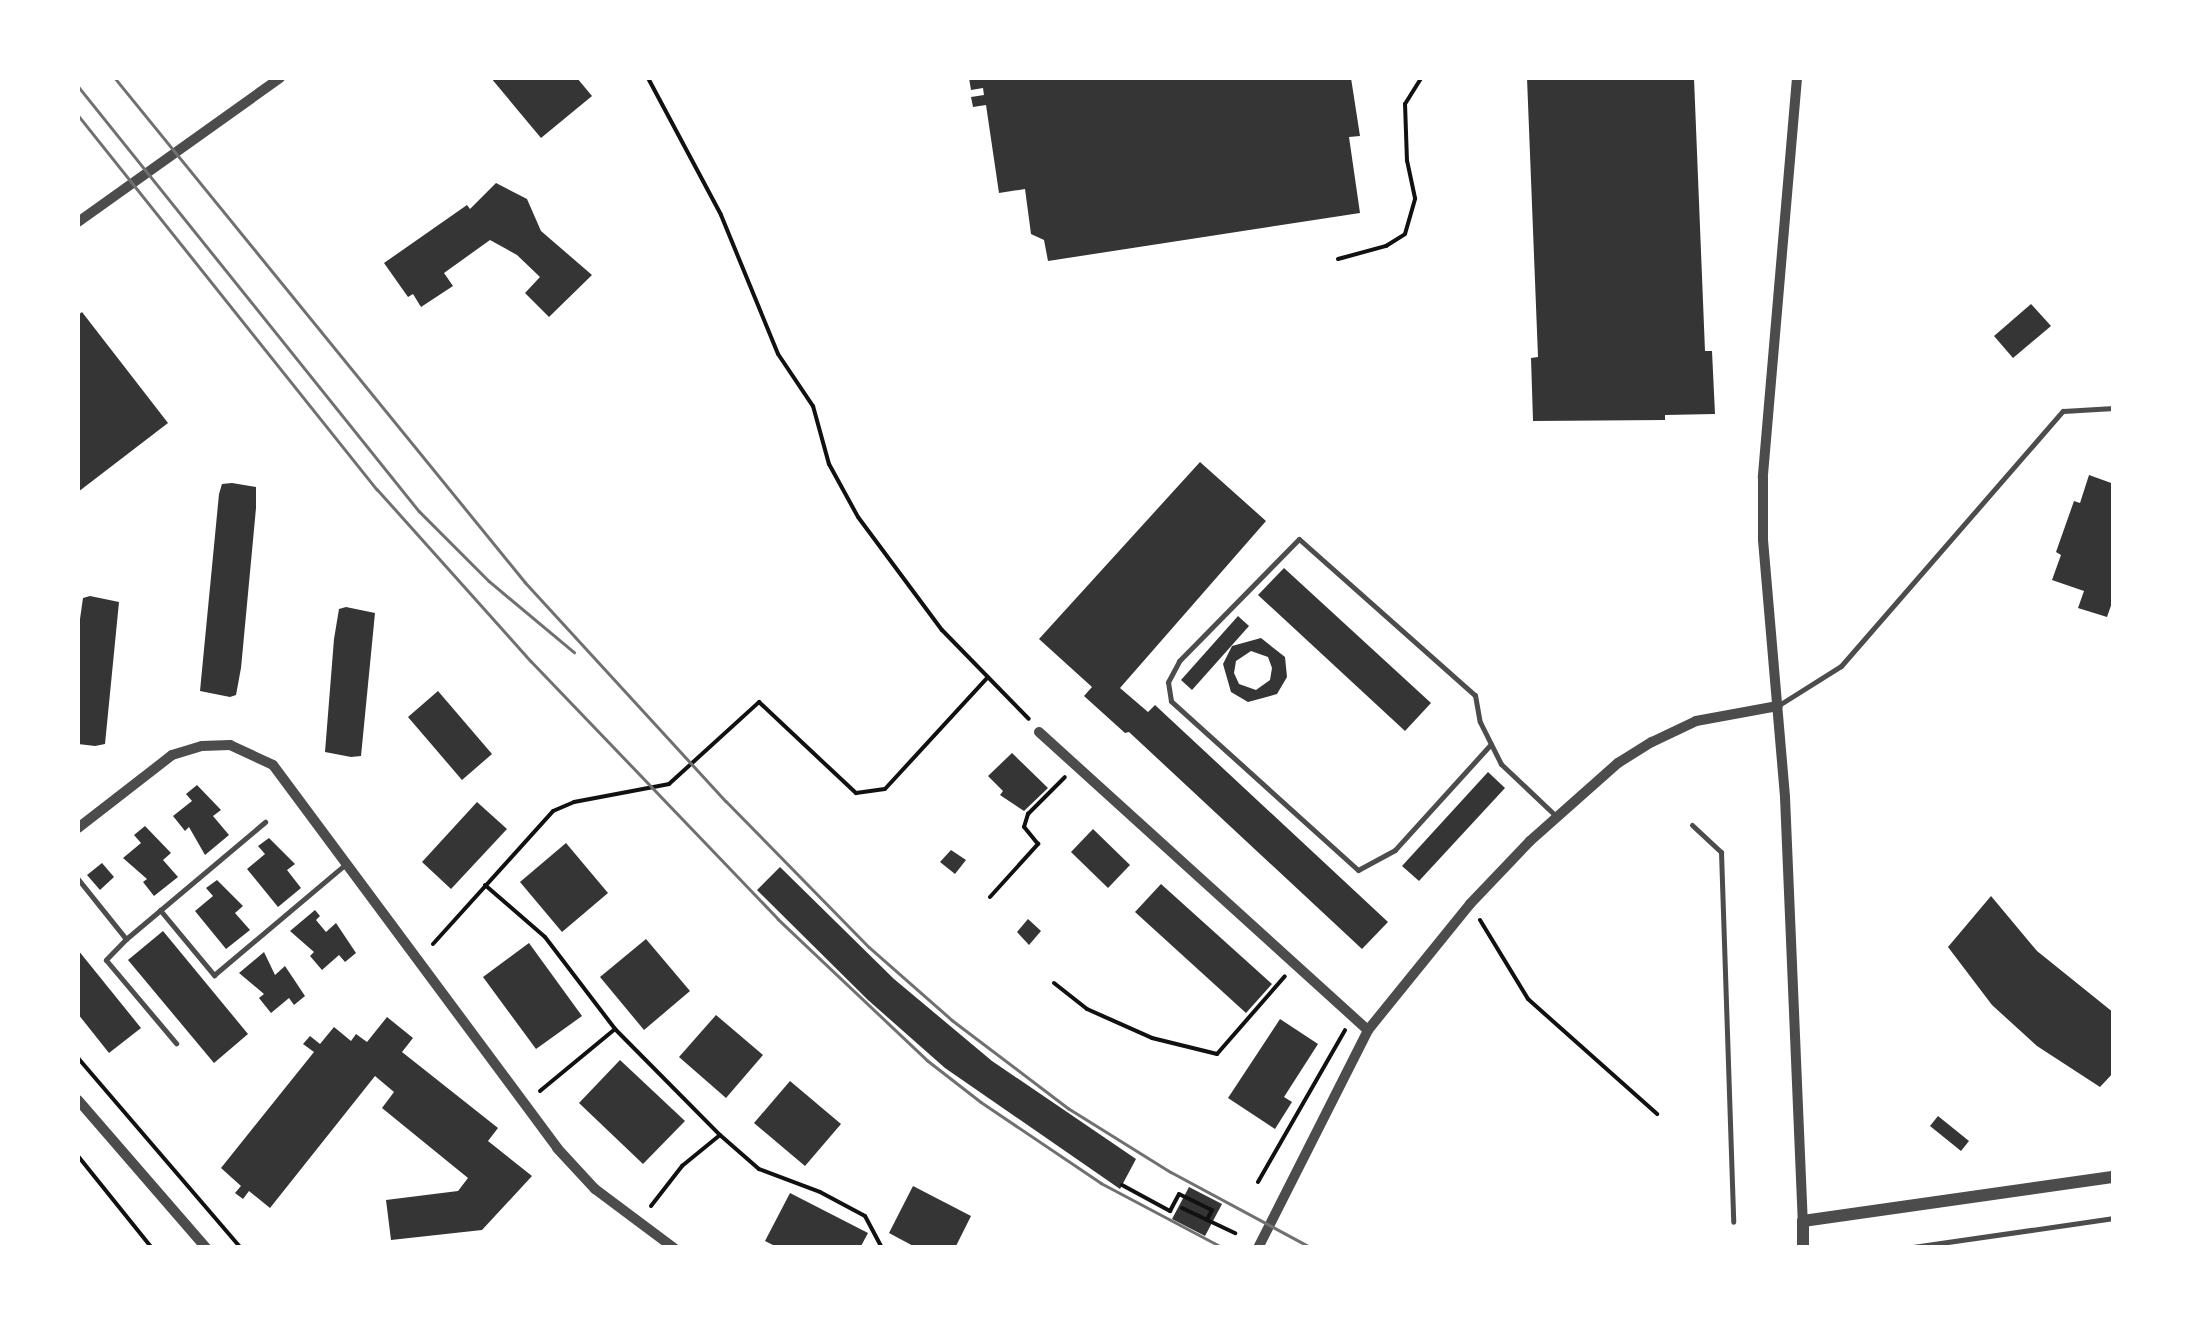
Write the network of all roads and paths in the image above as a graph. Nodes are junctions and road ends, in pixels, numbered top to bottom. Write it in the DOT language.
graph roads {
  1 [pos="280,78"];
  2 [pos="648,78"];
  3 [pos="1421,78"];
  4 [pos="1797,78"];
  5 [pos="78,222"];
  6 [pos="1338,260"];
  7 [pos="2114,408"];
  8 [pos="988,677"];
  9 [pos="1778,706"];
  10 [pos="1029,718"];
  11 [pos="1039,732"];
  12 [pos="1491,744"];
  13 [pos="1076,766"];
  14 [pos="1556,816"];
  15 [pos="265,822"];
  16 [pos="1692,825"];
  17 [pos="78,828"];
  18 [pos="348,864"];
  19 [pos="78,880"];
  20 [pos="485,885"];
  21 [pos="990,897"];
  22 [pos="1470,904"];
  23 [pos="160,910"];
  24 [pos="126,939"];
  25 [pos="433,944"];
  26 [pos="1295,965"];
  27 [pos="1054,984"];
  28 [pos="1353,1017"];
  29 [pos="614,1029"];
  30 [pos="1368,1030"];
  31 [pos="176,1043"];
  32 [pos="78,1058"];
  33 [pos="540,1091"];
  34 [pos="78,1100"];
  35 [pos="1657,1114"];
  36 [pos="720,1135"];
  37 [pos="78,1156"];
  38 [pos="2114,1177"];
  39 [pos="1258,1182"];
  40 [pos="1122,1185"];
  41 [pos="651,1206"];
  42 [pos="1182,1208"];
  43 [pos="2114,1218"];
  44 [pos="1207,1220"];
  45 [pos="1803,1221"];
  46 [pos="1733,1222"];
  47 [pos="1234,1234"];
  48 [pos="152,1248"];
  49 [pos="206,1248"];
  50 [pos="241,1248"];
  51 [pos="674,1248"];
  52 [pos="882,1248"];
  53 [pos="1258,1248"];
  54 [pos="1803,1248"];
  55 [pos="1906,1248"];
  1 -- 5 [label="street"];
  2 -- 8 [label="path"];
  3 -- 6 [label="path"];
  4 -- 9 [label="street"];
  7 -- 9 [label="lane"];
  8 -- 10 [label="path"];
  8 -- 20 [label="path"];
  9 -- 14 [label="street"];
  9 -- 45 [label="street"];
  11 -- 13 [label="street"];
  12 -- 12 [label="lane"];
  12 -- 14 [label="lane"];
  13 -- 21 [label="path"];
  13 -- 26 [label="street"];
  14 -- 22 [label="street"];
  15 -- 23 [label="lane"];
  16 -- 46 [label="lane"];
  17 -- 18 [label="street"];
  18 -- 23 [label="lane"];
  18 -- 51 [label="street"];
  19 -- 24 [label="lane"];
  20 -- 25 [label="path"];
  20 -- 29 [label="path"];
  22 -- 30 [label="street"];
  22 -- 35 [label="path"];
  23 -- 24 [label="lane"];
  24 -- 31 [label="lane"];
  26 -- 27 [label="path"];
  26 -- 28 [label="street"];
  28 -- 30 [label="street"];
  28 -- 39 [label="path"];
  29 -- 33 [label="path"];
  29 -- 36 [label="path"];
  30 -- 53 [label="street"];
  32 -- 50 [label="path"];
  34 -- 49 [label="street"];
  36 -- 41 [label="path"];
  36 -- 52 [label="path"];
  37 -- 48 [label="path"];
  38 -- 45 [label="street"];
  40 -- 44 [label="path"];
  42 -- 44 [label="path"];
  43 -- 55 [label="lane"];
  44 -- 47 [label="path"];
  45 -- 54 [label="street"];
}
